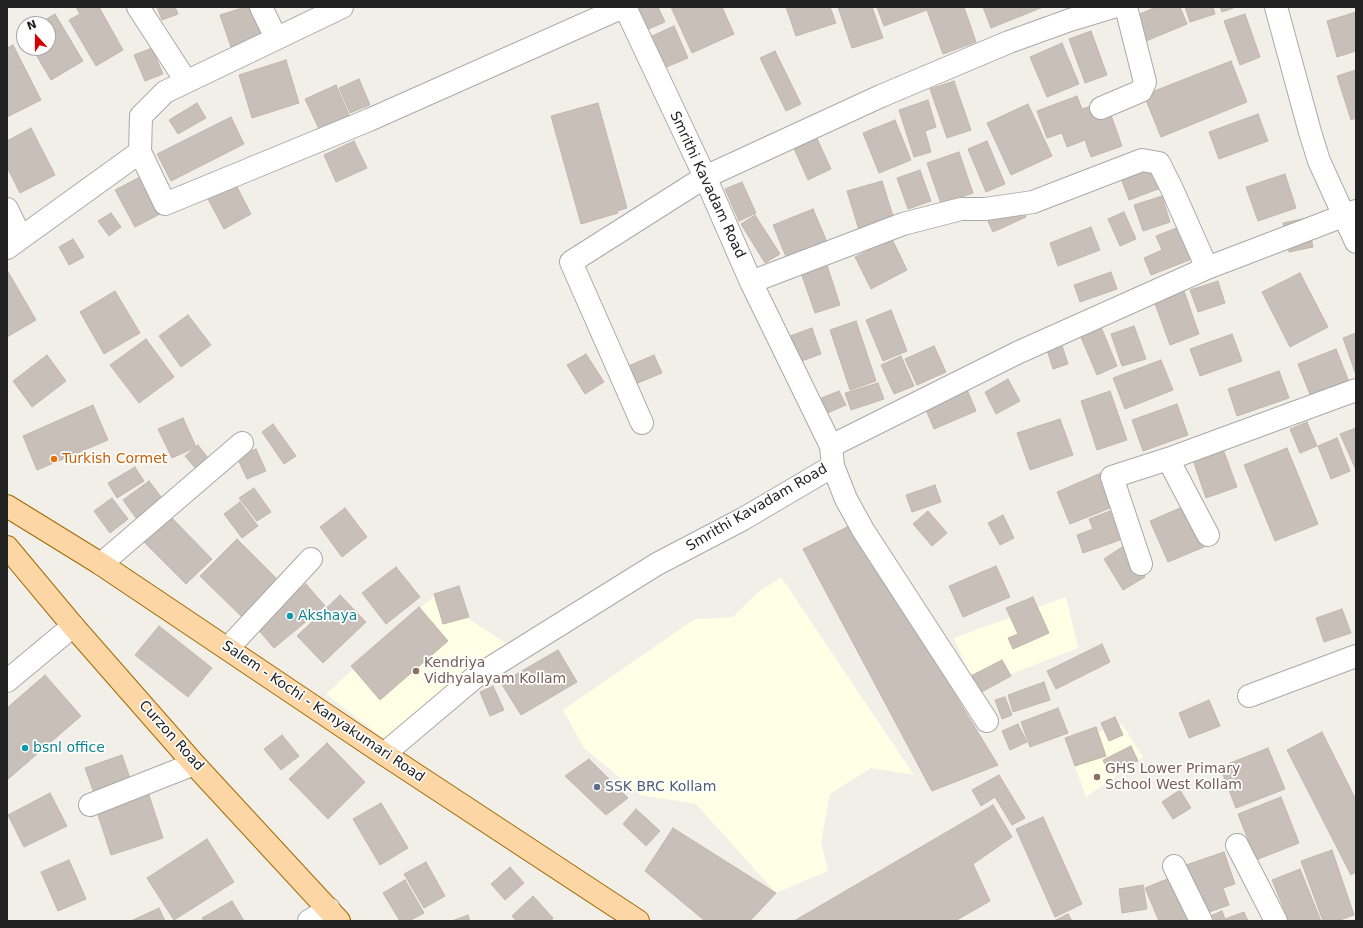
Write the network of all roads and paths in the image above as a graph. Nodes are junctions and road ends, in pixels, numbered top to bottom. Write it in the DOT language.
graph roads {
  1 [pos="138,7"];
  2 [pos="261,7"];
  3 [pos="342,7"];
  4 [pos="624,7"];
  5 [pos="1113,7"];
  6 [pos="1126,7"];
  7 [pos="1276,7"];
  8 [pos="1086,11"];
  9 [pos="276,38"];
  10 [pos="186,82"];
  11 [pos="1101,108"];
  12 [pos="140,152"];
  13 [pos="704,177"];
  14 [pos="7,209"];
  15 [pos="1350,214"];
  16 [pos="1356,242"];
  17 [pos="14,243"];
  18 [pos="1207,268"];
  19 [pos="752,282"];
  20 [pos="1356,390"];
  21 [pos="642,423"];
  22 [pos="242,443"];
  23 [pos="832,456"];
  24 [pos="1168,459"];
  25 [pos="7,506"];
  26 [pos="1208,535"];
  27 [pos="7,547"];
  28 [pos="311,559"];
  29 [pos="101,564"];
  30 [pos="1140,564"];
  31 [pos="73,626"];
  32 [pos="228,648"];
  33 [pos="1356,656"];
  34 [pos="7,681"];
  35 [pos="1249,696"];
  36 [pos="987,721"];
  37 [pos="384,754"];
  38 [pos="194,764"];
  39 [pos="90,805"];
  40 [pos="1236,845"];
  41 [pos="1174,866"];
  42 [pos="334,915"];
  43 [pos="309,921"];
  44 [pos="638,921"];
  45 [pos="1201,921"];
  46 [pos="1276,921"];
  1 -- 10 [label="street"];
  2 -- 9 [label="street"];
  3 -- 9 [label="street"];
  4 -- 12 [label="street"];
  4 -- 13 [label="street, Smrithi Kavadam Road"];
  5 -- 8 [label="street"];
  6 -- 11 [label="street"];
  7 -- 15 [label="street"];
  8 -- 13 [label="street"];
  9 -- 10 [label="street"];
  10 -- 12 [label="street"];
  12 -- 17 [label="street"];
  13 -- 19 [label="street, Smrithi Kavadam Road"];
  13 -- 21 [label="street"];
  14 -- 17 [label="street"];
  15 -- 16 [label="street"];
  15 -- 18 [label="street"];
  18 -- 19 [label="street"];
  18 -- 23 [label="street"];
  19 -- 23 [label="street, Smrithi Kavadam Road"];
  20 -- 24 [label="street"];
  22 -- 29 [label="street"];
  23 -- 36 [label="street"];
  23 -- 37 [label="street, Smrithi Kavadam Road"];
  24 -- 26 [label="street"];
  24 -- 30 [label="street"];
  25 -- 29 [label="main road, Salem - Kochi - Kanyakumari Road"];
  27 -- 31 [label="main road, Curzon Road"];
  28 -- 32 [label="street"];
  29 -- 32 [label="main road, Salem - Kochi - Kanyakumari Road"];
  31 -- 34 [label="street"];
  31 -- 38 [label="main road, Curzon Road"];
  32 -- 37 [label="main road, Salem - Kochi - Kanyakumari Road"];
  33 -- 35 [label="street"];
  37 -- 44 [label="main road, Salem - Kochi - Kanyakumari Road"];
  38 -- 39 [label="street"];
  38 -- 42 [label="main road, Curzon Road"];
  40 -- 46 [label="street"];
  41 -- 45 [label="street"];
  42 -- 43 [label="street"];
}
